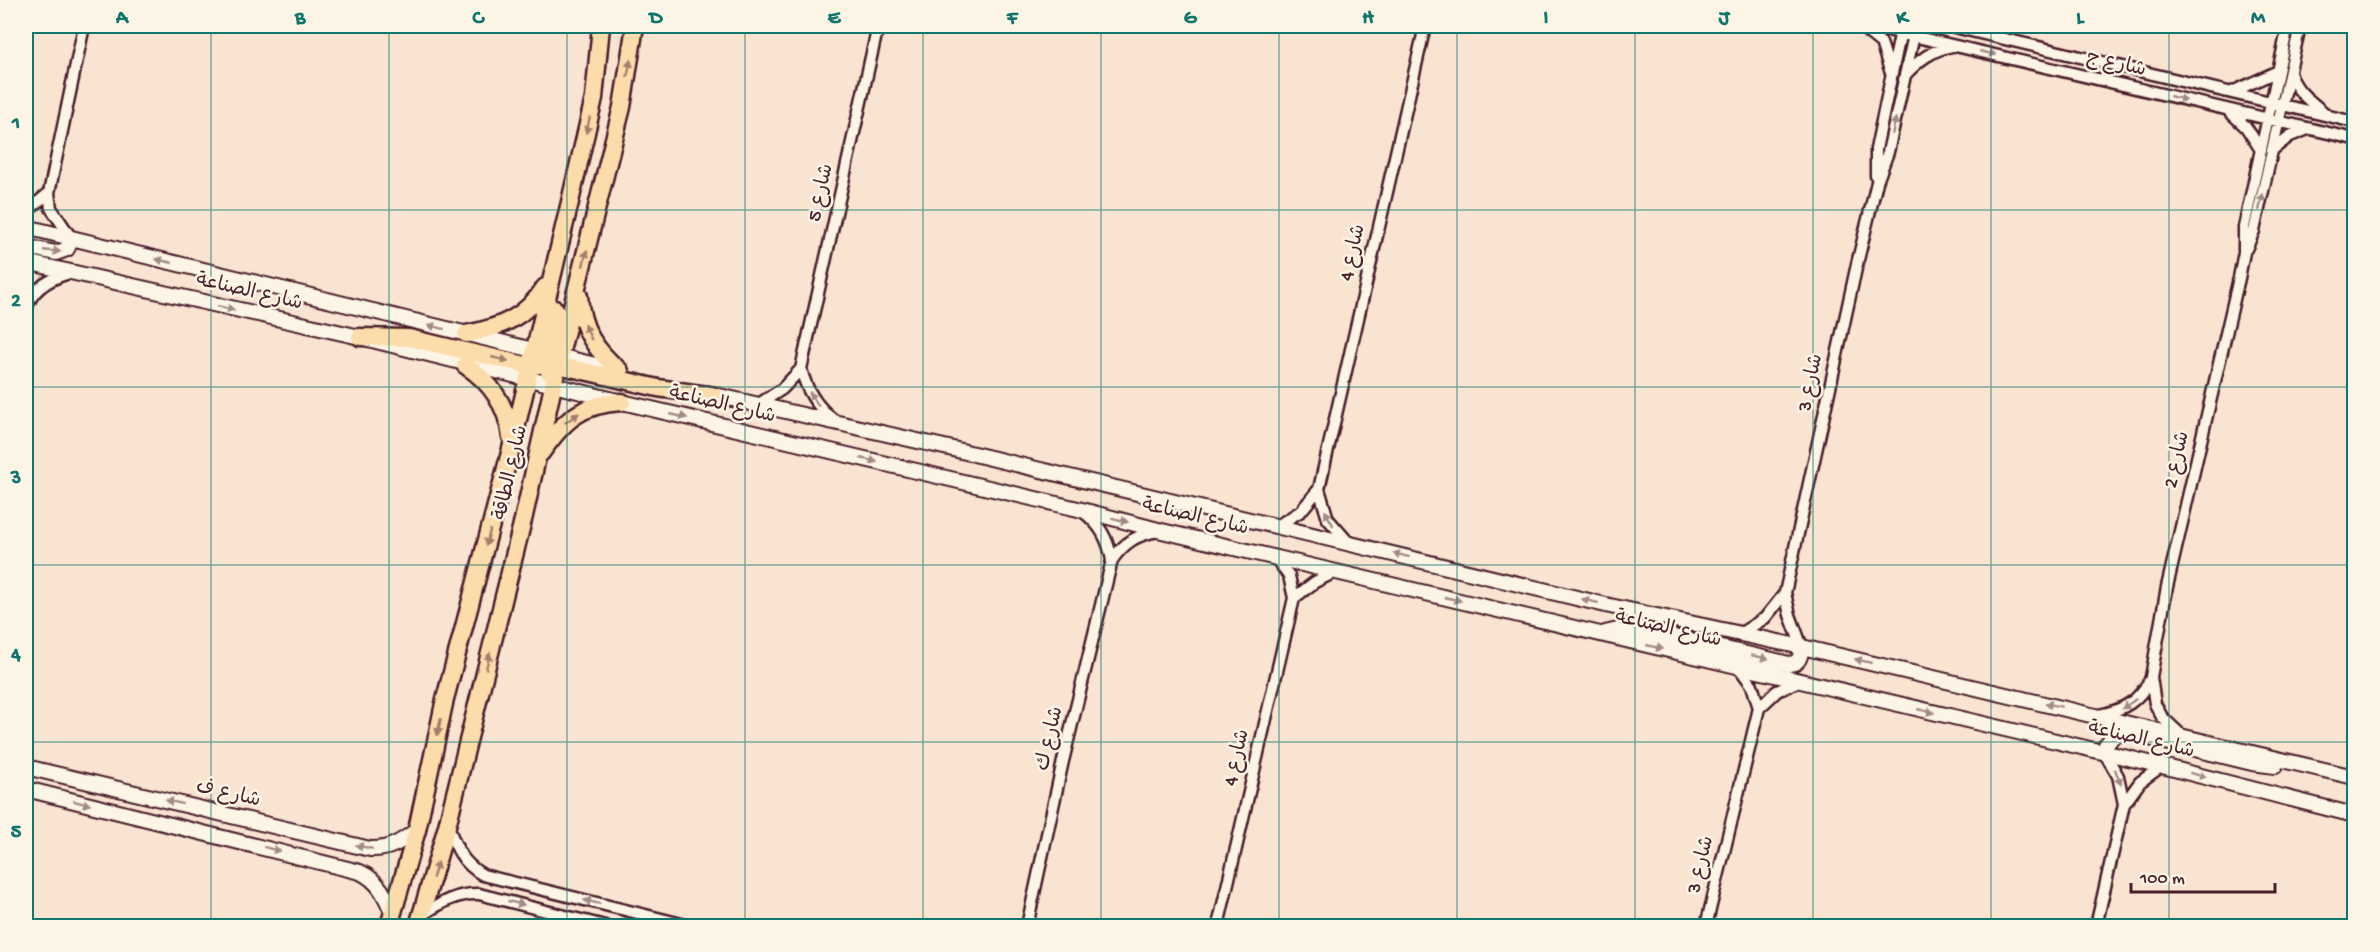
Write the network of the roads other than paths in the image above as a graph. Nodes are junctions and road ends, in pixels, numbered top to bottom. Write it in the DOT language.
graph roads {
  1 [pos="84,26"];
  2 [pos="601,26"];
  3 [pos="635,26"];
  4 [pos="878,26"];
  5 [pos="1425,26"];
  6 [pos="1860,26"];
  7 [pos="1870,26"];
  8 [pos="1950,26"];
  9 [pos="2288,26"];
  10 [pos="2300,26"];
  11 [pos="1962,27"];
  12 [pos="1902,29"];
  13 [pos="1915,31"];
  14 [pos="1955,46"];
  15 [pos="2278,71"];
  16 [pos="2290,73"];
  17 [pos="1892,75"];
  18 [pos="1905,75"];
  19 [pos="2230,92"];
  20 [pos="2276,103"];
  21 [pos="2227,110"];
  22 [pos="2328,116"];
  23 [pos="2273,120"];
  24 [pos="2355,122"];
  25 [pos="2308,129"];
  26 [pos="2355,139"];
  27 [pos="2261,150"];
  28 [pos="2272,150"];
  29 [pos="1877,182"];
  30 [pos="48,193"];
  31 [pos="570,202"];
  32 [pos="26,212"];
  33 [pos="26,227"];
  34 [pos="72,239"];
  35 [pos="26,247"];
  36 [pos="2244,252"];
  37 [pos="26,262"];
  38 [pos="69,273"];
  39 [pos="553,274"];
  40 [pos="579,282"];
  41 [pos="26,303"];
  42 [pos="466,334"];
  43 [pos="360,337"];
  44 [pos="465,364"];
  45 [pos="544,367"];
  46 [pos="801,369"];
  47 [pos="620,371"];
  48 [pos="715,396"];
  49 [pos="622,402"];
  50 [pos="759,404"];
  51 [pos="836,422"];
  52 [pos="512,445"];
  53 [pos="537,458"];
  54 [pos="1319,489"];
  55 [pos="1078,509"];
  56 [pos="524,516"];
  57 [pos="1276,526"];
  58 [pos="1162,531"];
  59 [pos="1348,542"];
  60 [pos="1274,556"];
  61 [pos="1112,560"];
  62 [pos="1336,571"];
  63 [pos="1785,592"];
  64 [pos="1294,598"];
  65 [pos="1600,634"];
  66 [pos="1738,635"];
  67 [pos="1802,647"];
  68 [pos="1738,666"];
  69 [pos="2151,677"];
  70 [pos="1799,681"];
  71 [pos="1759,708"];
  72 [pos="2097,716"];
  73 [pos="2181,735"];
  74 [pos="2104,752"];
  75 [pos="2162,766"];
  76 [pos="2307,766"];
  77 [pos="26,767"];
  78 [pos="2355,777"];
  79 [pos="26,789"];
  80 [pos="2124,804"];
  81 [pos="2355,815"];
  82 [pos="447,826"];
  83 [pos="417,830"];
  84 [pos="391,920"];
  85 [pos="420,921"];
  86 [pos="605,927"];
  87 [pos="690,927"];
  88 [pos="1027,927"];
  89 [pos="1218,927"];
  90 [pos="1706,927"];
  91 [pos="2096,927"];
  1 -- 30 [label="street"];
  2 -- 31 [label="main road, شارع الطاقة, one-way"];
  40 -- 3 [label="main road, شارع الطاقة, one-way"];
  4 -- 46 [label="street, شارع 5"];
  5 -- 54 [label="street, شارع 4"];
  6 -- 17 [label="street"];
  7 -- 12 [label="street, شارع ج"];
  8 -- 11 [label="street, شارع ج"];
  9 -- 15 [label="street, شارع 2"];
  10 -- 16 [label="street, شارع 2"];
  11 -- 19 [label="street, شارع ج"];
  12 -- 13 [label="street, شارع ج"];
  12 -- 17 [label="street, شارع 3"];
  13 -- 14 [label="street, شارع ج"];
  13 -- 18 [label="street, شارع 3"];
  14 -- 18 [label="street"];
  14 -- 21 [label="street, شارع ج, one-way"];
  15 -- 19 [label="street"];
  15 -- 20 [label="street, شارع 2"];
  16 -- 20 [label="street, شارع 2"];
  16 -- 22 [label="street"];
  17 -- 29 [label="street, شارع 3"];
  29 -- 18 [label="street, شارع 3, one-way"];
  19 -- 20 [label="street, شارع ج"];
  20 -- 22 [label="street, شارع ج"];
  20 -- 23 [label="street, شارع 2"];
  21 -- 23 [label="street, شارع ج"];
  21 -- 27 [label="street"];
  22 -- 24 [label="street, شارع ج"];
  23 -- 25 [label="street, شارع ج"];
  23 -- 27 [label="street, شارع 2"];
  23 -- 28 [label="street, شارع 2"];
  25 -- 26 [label="street, شارع ج"];
  25 -- 28 [label="street"];
  27 -- 36 [label="street, شارع 2"];
  36 -- 28 [label="street, شارع 2, one-way"];
  29 -- 63 [label="street, شارع 3"];
  30 -- 32 [label="street"];
  30 -- 34 [label="street"];
  31 -- 39 [label="main road, شارع الطاقة"];
  31 -- 45 [label="main road"];
  33 -- 34 [label="street, شارع الصناعة"];
  35 -- 34 [label="street, one-way"];
  42 -- 34 [label="street, شارع الصناعة, one-way"];
  36 -- 69 [label="street, شارع 2"];
  37 -- 38 [label="street, شارع الصناعة"];
  38 -- 41 [label="street"];
  38 -- 43 [label="street, شارع الصناعة, one-way"];
  39 -- 42 [label="main road"];
  39 -- 45 [label="main road, شارع الطاقة"];
  40 -- 45 [label="main road, شارع الطاقة"];
  47 -- 40 [label="main road, one-way"];
  42 -- 45 [label="street, شارع الصناعة"];
  43 -- 44 [label="street, شارع الصناعة"];
  43 -- 45 [label="main road, one-way"];
  44 -- 45 [label="street, شارع الصناعة"];
  44 -- 52 [label="main road"];
  45 -- 47 [label="street, شارع الصناعة"];
  45 -- 48 [label="main road"];
  45 -- 49 [label="street, شارع الصناعة"];
  45 -- 52 [label="main road, شارع الطاقة"];
  45 -- 53 [label="main road, شارع الطاقة"];
  45 -- 56 [label="main road"];
  46 -- 50 [label="street"];
  51 -- 46 [label="street, one-way"];
  47 -- 48 [label="street, شارع الصناعة"];
  48 -- 50 [label="street, شارع الصناعة"];
  53 -- 49 [label="main road, one-way"];
  49 -- 55 [label="street, شارع الصناعة, one-way"];
  50 -- 51 [label="street, شارع الصناعة"];
  51 -- 57 [label="street, شارع الصناعة"];
  52 -- 83 [label="main road, شارع الطاقة, one-way"];
  53 -- 56 [label="main road, شارع الطاقة"];
  54 -- 57 [label="street, شارع 4"];
  59 -- 54 [label="street, شارع 4, one-way"];
  55 -- 58 [label="street, شارع الصناعة, one-way"];
  55 -- 61 [label="street"];
  82 -- 56 [label="main road, شارع الطاقة, one-way"];
  57 -- 59 [label="street, شارع الصناعة"];
  58 -- 60 [label="street, شارع الصناعة"];
  58 -- 61 [label="street"];
  66 -- 59 [label="street, شارع الصناعة, one-way"];
  60 -- 62 [label="street, شارع الصناعة"];
  60 -- 64 [label="street"];
  61 -- 88 [label="street, شارع ك"];
  62 -- 64 [label="street"];
  62 -- 65 [label="street, شارع الصناعة, one-way"];
  63 -- 66 [label="street, شارع 3"];
  63 -- 67 [label="street, شارع 3"];
  64 -- 89 [label="street, شارع 4"];
  65 -- 67 [label="street, one-way"];
  65 -- 68 [label="street, شارع الصناعة, one-way"];
  66 -- 67 [label="street, شارع الصناعة"];
  72 -- 67 [label="street, شارع الصناعة, one-way"];
  68 -- 70 [label="street, شارع الصناعة"];
  68 -- 71 [label="street"];
  69 -- 72 [label="street, شارع 2, one-way"];
  69 -- 73 [label="street, شارع 2"];
  70 -- 71 [label="street"];
  70 -- 74 [label="street, شارع الصناعة, one-way"];
  71 -- 90 [label="street, شارع 3"];
  72 -- 73 [label="street, شارع الصناعة"];
  73 -- 76 [label="street, شارع الصناعة"];
  74 -- 75 [label="street, شارع الصناعة"];
  74 -- 76 [label="street"];
  74 -- 80 [label="street, one-way"];
  75 -- 80 [label="street"];
  75 -- 81 [label="street, شارع الصناعة, one-way"];
  76 -- 78 [label="street, شارع الصناعة"];
  83 -- 77 [label="street, شارع ف, one-way"];
  79 -- 84 [label="street, one-way"];
  80 -- 91 [label="street"];
  85 -- 82 [label="main road, شارع الطاقة, one-way"];
  87 -- 82 [label="street, one-way"];
  83 -- 84 [label="main road, شارع الطاقة"];
  85 -- 86 [label="street, one-way"];
}
